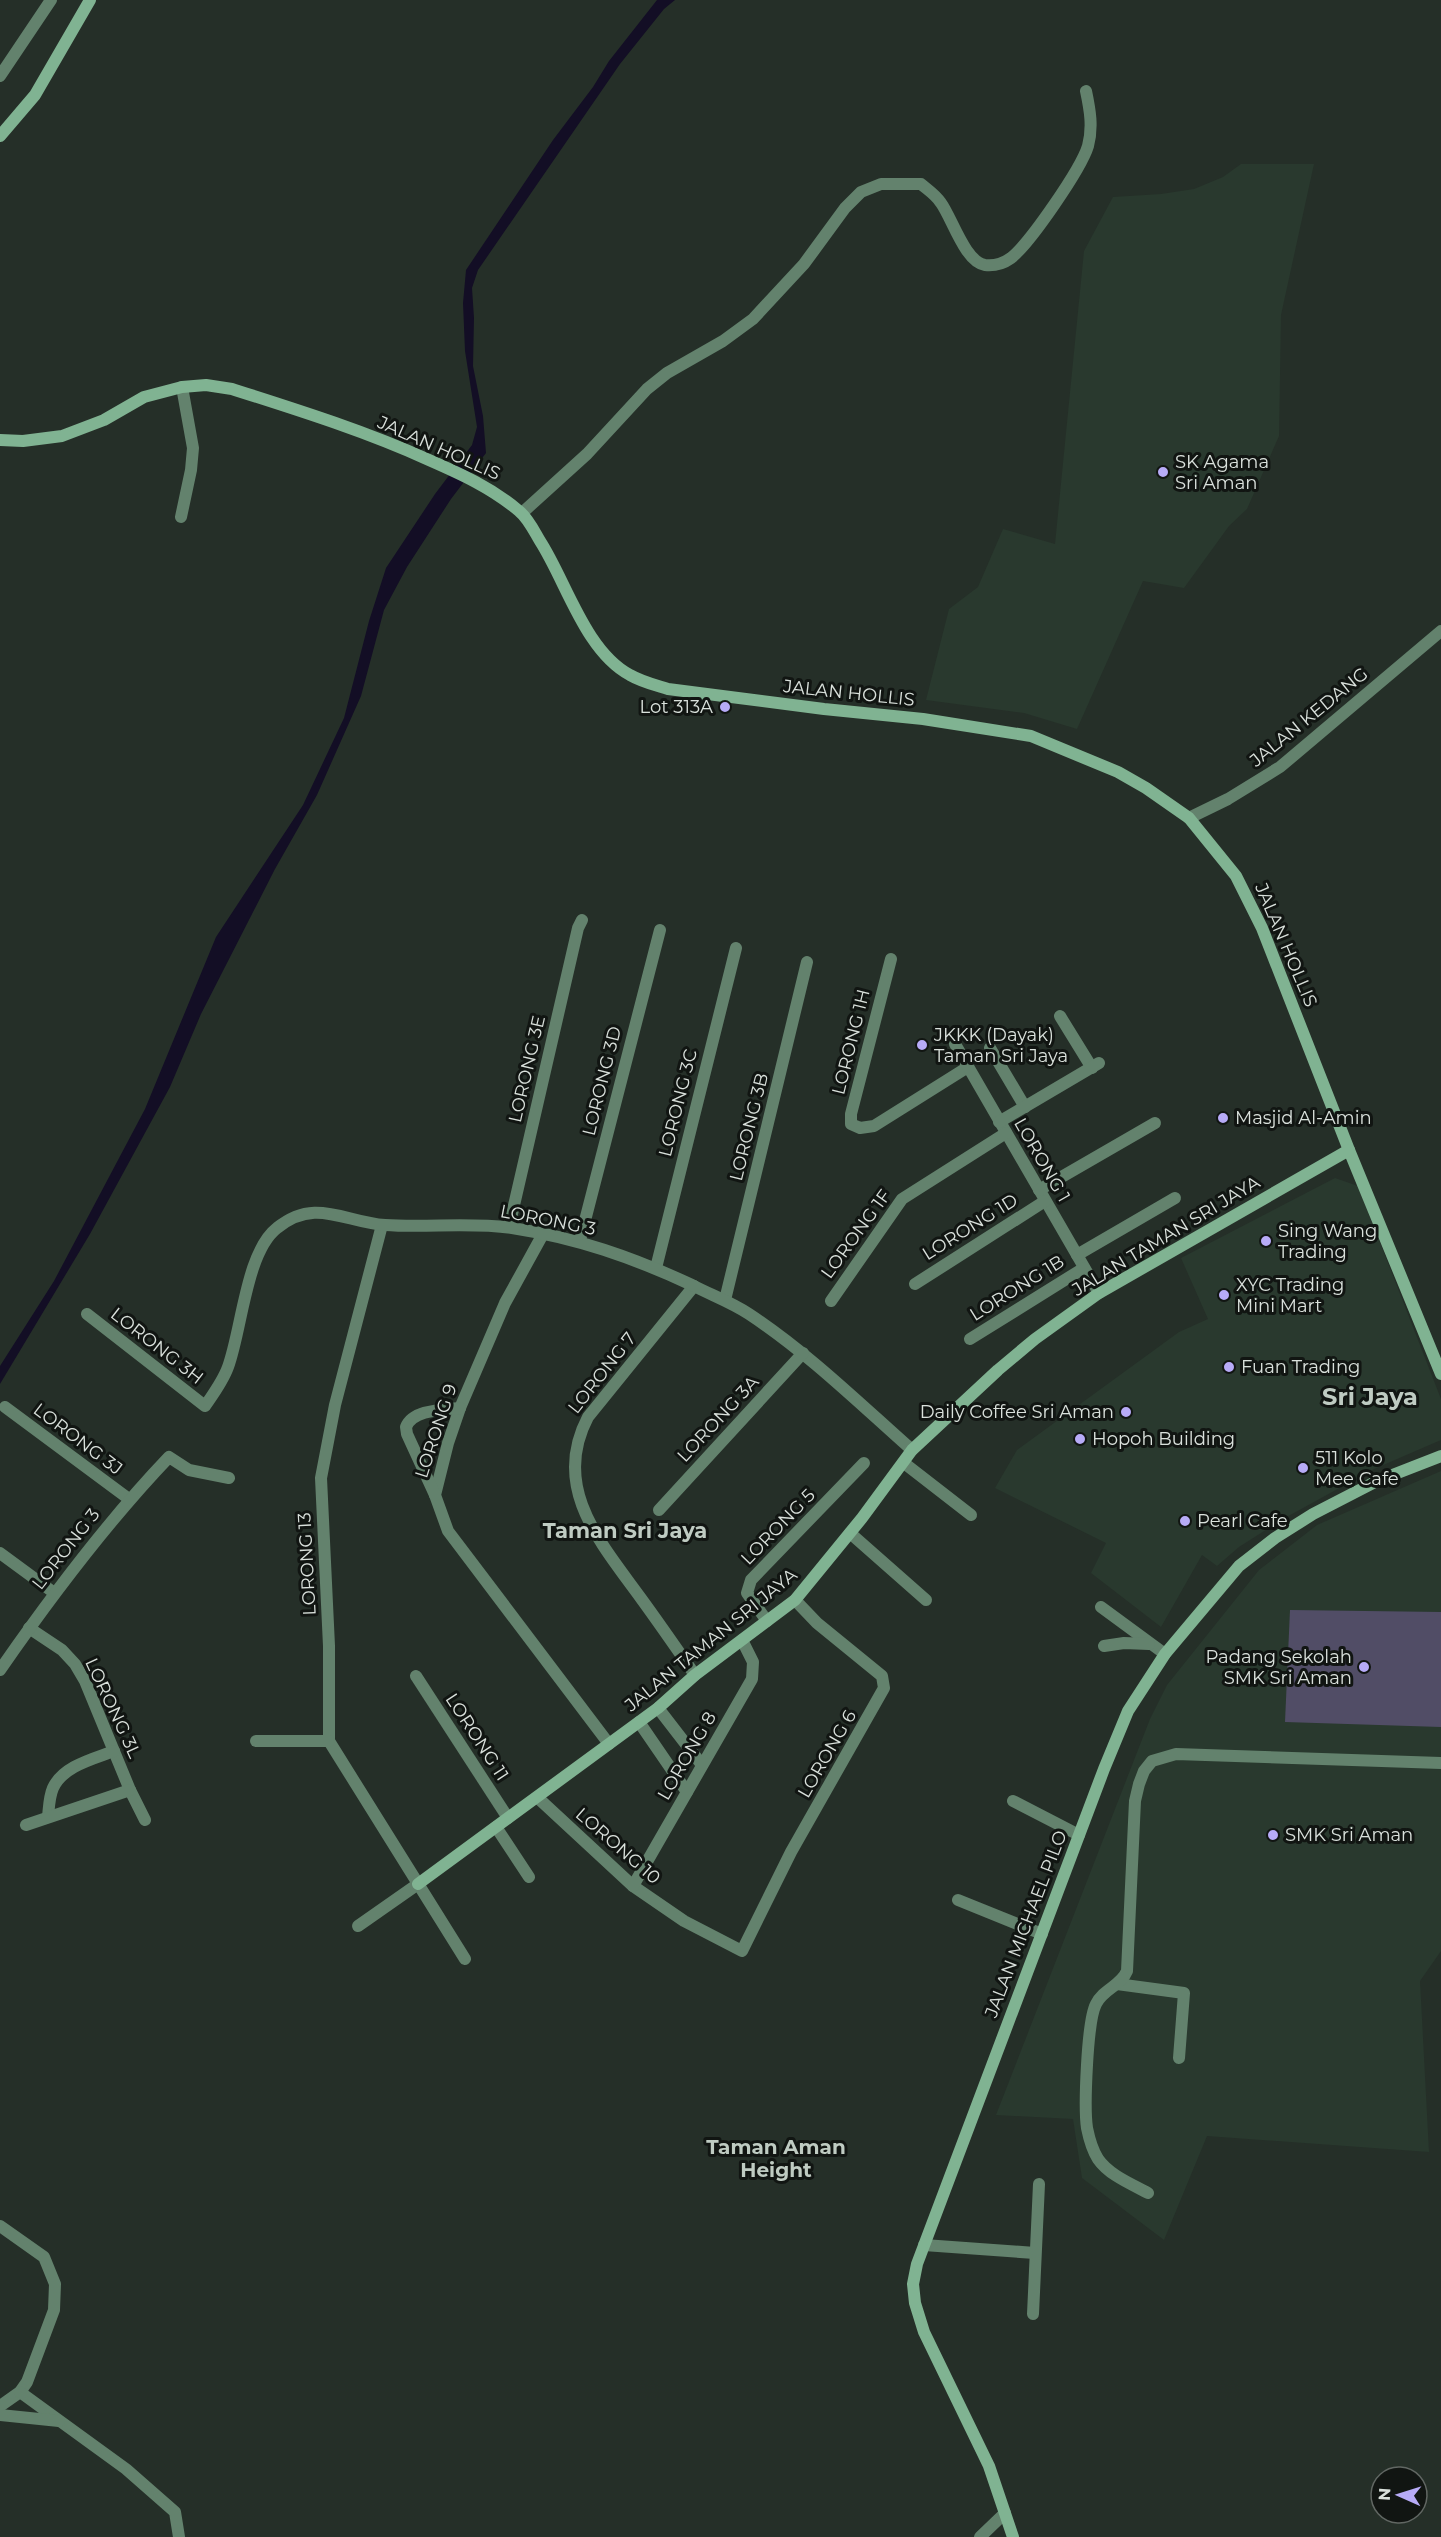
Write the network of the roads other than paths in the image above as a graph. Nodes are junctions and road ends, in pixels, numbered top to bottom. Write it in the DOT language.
graph roads {
  1 [pos="51,0"];
  2 [pos="89,0"];
  3 [pos="0,76"];
  4 [pos="1086,91"];
  5 [pos="0,136"];
  6 [pos="182,387"];
  7 [pos="0,440"];
  8 [pos="522,513"];
  9 [pos="181,517"];
  10 [pos="1441,631"];
  11 [pos="1189,818"];
  12 [pos="582,920"];
  13 [pos="660,930"];
  14 [pos="735,948"];
  15 [pos="891,959"];
  16 [pos="807,962"];
  17 [pos="1060,1016"];
  18 [pos="955,1044"];
  19 [pos="990,1048"];
  20 [pos="968,1067"];
  21 [pos="1025,1107"];
  22 [pos="1155,1123"];
  23 [pos="1003,1128"];
  24 [pos="1349,1150"];
  25 [pos="1042,1195"];
  26 [pos="1175,1197"];
  27 [pos="382,1225"];
  28 [pos="509,1227"];
  29 [pos="543,1234"];
  30 [pos="580,1240"];
  31 [pos="1077,1255"];
  32 [pos="656,1268"];
  33 [pos="1084,1268"];
  34 [pos="915,1284"];
  35 [pos="694,1286"];
  36 [pos="1099,1293"];
  37 [pos="725,1300"];
  38 [pos="831,1301"];
  39 [pos="87,1314"];
  40 [pos="970,1339"];
  41 [pos="803,1353"];
  42 [pos="1441,1374"];
  43 [pos="205,1406"];
  44 [pos="5,1407"];
  45 [pos="460,1408"];
  46 [pos="912,1450"];
  47 [pos="1441,1456"];
  48 [pos="864,1463"];
  49 [pos="904,1463"];
  50 [pos="229,1478"];
  51 [pos="435,1495"];
  52 [pos="129,1499"];
  53 [pos="659,1510"];
  54 [pos="971,1515"];
  55 [pos="850,1533"];
  56 [pos="0,1553"];
  57 [pos="53,1592"];
  58 [pos="795,1600"];
  59 [pos="926,1600"];
  60 [pos="1101,1607"];
  61 [pos="767,1621"];
  62 [pos="29,1628"];
  63 [pos="742,1640"];
  64 [pos="1150,1644"];
  65 [pos="1104,1646"];
  66 [pos="1164,1654"];
  67 [pos="0,1670"];
  68 [pos="416,1676"];
  69 [pos="695,1676"];
  70 [pos="658,1708"];
  71 [pos="639,1722"];
  72 [pos="256,1741"];
  73 [pos="329,1741"];
  74 [pos="609,1744"];
  75 [pos="114,1751"];
  76 [pos="1441,1763"];
  77 [pos="702,1765"];
  78 [pos="130,1790"];
  79 [pos="687,1791"];
  80 [pos="538,1798"];
  81 [pos="1013,1800"];
  82 [pos="48,1817"];
  83 [pos="508,1818"];
  84 [pos="145,1820"];
  85 [pos="26,1825"];
  86 [pos="496,1827"];
  87 [pos="1080,1835"];
  88 [pos="529,1877"];
  89 [pos="418,1884"];
  90 [pos="633,1886"];
  91 [pos="958,1900"];
  92 [pos="358,1926"];
  93 [pos="1042,1934"];
  94 [pos="742,1951"];
  95 [pos="465,1959"];
  96 [pos="1117,1984"];
  97 [pos="1179,2058"];
  98 [pos="1039,2184"];
  99 [pos="1148,2193"];
  100 [pos="0,2226"];
  101 [pos="924,2245"];
  102 [pos="1035,2253"];
  103 [pos="1033,2314"];
  104 [pos="20,2392"];
  105 [pos="0,2406"];
  106 [pos="0,2415"];
  107 [pos="60,2421"];
  108 [pos="1005,2512"];
  109 [pos="179,2537"];
  110 [pos="980,2537"];
  111 [pos="1013,2537"];
  1 -- 3 [label="street"];
  2 -- 5 [label="street"];
  4 -- 8 [label="street"];
  6 -- 7 [label="street, JALAN HOLLIS"];
  6 -- 8 [label="street, JALAN HOLLIS"];
  6 -- 9 [label="street"];
  8 -- 11 [label="street, JALAN HOLLIS"];
  10 -- 11 [label="street, JALAN KEDANG"];
  11 -- 24 [label="street, JALAN HOLLIS"];
  12 -- 28 [label="street, LORONG 3E"];
  13 -- 30 [label="street, LORONG 3D"];
  14 -- 32 [label="street, LORONG 3C"];
  15 -- 20 [label="street, LORONG 1H"];
  16 -- 37 [label="street, LORONG 3B"];
  17 -- 21 [label="street, LORONG 1F"];
  18 -- 20 [label="street, LORONG 1"];
  19 -- 21 [label="street"];
  20 -- 23 [label="street, LORONG 1"];
  21 -- 23 [label="street, LORONG 1F"];
  22 -- 25 [label="street, LORONG 1D"];
  23 -- 25 [label="street, LORONG 1"];
  23 -- 38 [label="street, LORONG 1F"];
  24 -- 36 [label="street, JALAN TAMAN SRI JAYA"];
  24 -- 42 [label="street, JALAN HOLLIS"];
  25 -- 31 [label="street, LORONG 1"];
  25 -- 34 [label="street, LORONG 1D"];
  26 -- 31 [label="street"];
  27 -- 28 [label="street, LORONG 3"];
  27 -- 43 [label="street, LORONG 3"];
  27 -- 73 [label="street, LORONG 13"];
  28 -- 29 [label="street, LORONG 3"];
  29 -- 30 [label="street, LORONG 3"];
  29 -- 45 [label="street, LORONG 9"];
  30 -- 32 [label="street, LORONG 3"];
  31 -- 33 [label="street, LORONG 1"];
  32 -- 35 [label="street, LORONG 3"];
  33 -- 36 [label="street, LORONG 1"];
  33 -- 40 [label="street, LORONG 1B"];
  35 -- 37 [label="street, LORONG 3"];
  35 -- 69 [label="street, LORONG 7"];
  36 -- 46 [label="street, JALAN TAMAN SRI JAYA"];
  37 -- 41 [label="street, LORONG 3"];
  39 -- 43 [label="street, LORONG 3H"];
  41 -- 46 [label="street, LORONG 3"];
  41 -- 53 [label="street, LORONG 3A"];
  44 -- 52 [label="street, LORONG 3J"];
  45 -- 51 [label="street, LORONG 9"];
  45 -- 51 [label="street"];
  46 -- 49 [label="street, JALAN TAMAN SRI JAYA"];
  47 -- 66 [label="street, JALAN MICHAEL PILO"];
  48 -- 61 [label="street, LORONG 5"];
  49 -- 54 [label="street"];
  49 -- 55 [label="street, JALAN TAMAN SRI JAYA"];
  50 -- 52 [label="street, LORONG 3"];
  51 -- 74 [label="street, LORONG 9"];
  52 -- 57 [label="street, LORONG 3"];
  55 -- 58 [label="street, JALAN TAMAN SRI JAYA"];
  55 -- 59 [label="street"];
  56 -- 57 [label="street"];
  57 -- 62 [label="street, LORONG 3"];
  58 -- 61 [label="street, JALAN TAMAN SRI JAYA"];
  58 -- 94 [label="street, LORONG 6"];
  60 -- 64 [label="street"];
  61 -- 63 [label="street, JALAN TAMAN SRI JAYA"];
  62 -- 67 [label="street, LORONG 3"];
  62 -- 75 [label="street, LORONG 3L"];
  63 -- 69 [label="street, JALAN TAMAN SRI JAYA"];
  63 -- 77 [label="street, LORONG 8"];
  64 -- 65 [label="street"];
  64 -- 66 [label="street"];
  66 -- 87 [label="street, JALAN MICHAEL PILO"];
  68 -- 83 [label="street, LORONG 11"];
  69 -- 70 [label="street, JALAN TAMAN SRI JAYA"];
  70 -- 71 [label="street, JALAN TAMAN SRI JAYA"];
  70 -- 77 [label="street"];
  71 -- 74 [label="street, JALAN TAMAN SRI JAYA"];
  71 -- 79 [label="street"];
  72 -- 73 [label="street"];
  73 -- 89 [label="street"];
  74 -- 80 [label="street, JALAN TAMAN SRI JAYA"];
  75 -- 78 [label="street, LORONG 3L"];
  75 -- 82 [label="street"];
  76 -- 96 [label="street"];
  77 -- 79 [label="street, LORONG 8"];
  78 -- 82 [label="street"];
  78 -- 84 [label="street, LORONG 3L"];
  79 -- 90 [label="street, LORONG 8"];
  80 -- 83 [label="street, JALAN TAMAN SRI JAYA"];
  80 -- 90 [label="street, LORONG 10"];
  81 -- 87 [label="street"];
  82 -- 85 [label="street"];
  83 -- 86 [label="street, JALAN TAMAN SRI JAYA"];
  86 -- 88 [label="street"];
  86 -- 89 [label="street, JALAN TAMAN SRI JAYA"];
  87 -- 93 [label="street, JALAN MICHAEL PILO"];
  89 -- 92 [label="street"];
  89 -- 95 [label="street"];
  90 -- 94 [label="street, LORONG 10"];
  91 -- 93 [label="street"];
  93 -- 101 [label="street, JALAN MICHAEL PILO"];
  96 -- 97 [label="street"];
  96 -- 99 [label="street"];
  98 -- 102 [label="street"];
  100 -- 104 [label="street"];
  101 -- 102 [label="street"];
  101 -- 108 [label="street, JALAN MICHAEL PILO"];
  102 -- 103 [label="street"];
  104 -- 105 [label="street"];
  104 -- 107 [label="street"];
  106 -- 107 [label="street"];
  107 -- 109 [label="street"];
  108 -- 110 [label="street"];
  108 -- 111 [label="street, JALAN MICHAEL PILO"];
}
